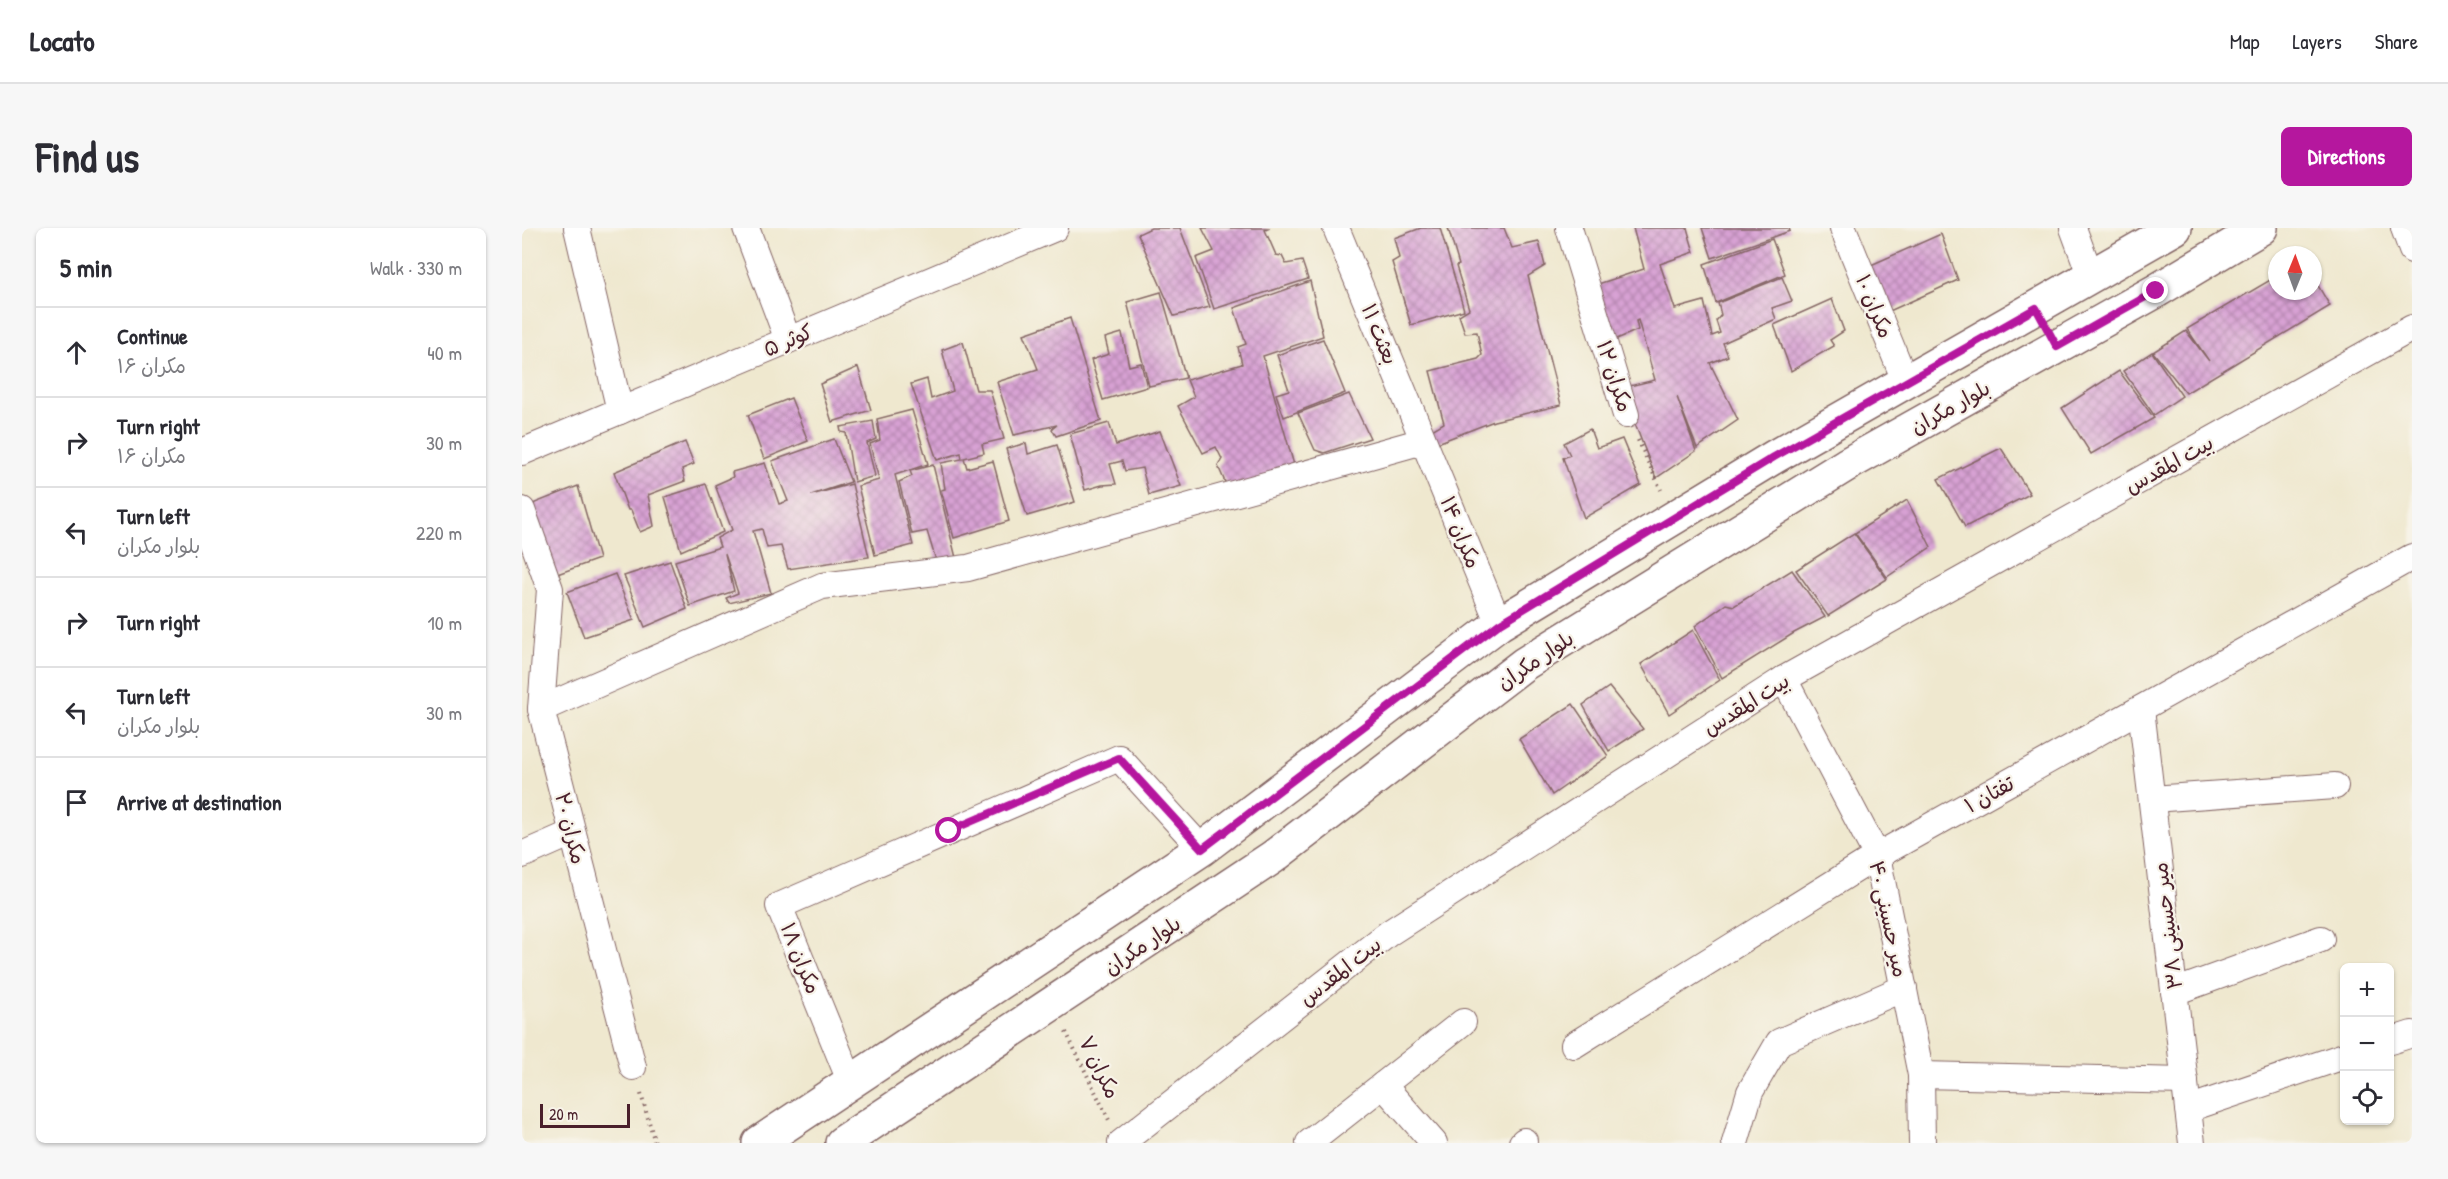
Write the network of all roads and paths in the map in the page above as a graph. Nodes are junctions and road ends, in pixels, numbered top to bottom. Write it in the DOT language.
graph roads {
  1 [pos="577,228"];
  2 [pos="746,228"];
  3 [pos="1055,228"];
  4 [pos="1336,228"];
  5 [pos="1569,228"];
  6 [pos="1843,228"];
  7 [pos="2073,228"];
  8 [pos="2175,228"];
  9 [pos="2261,228"];
  10 [pos="2404,228"];
  11 [pos="2412,250"];
  12 [pos="2091,277"];
  13 [pos="2036,308"];
  14 [pos="2412,328"];
  15 [pos="788,340"];
  16 [pos="2057,347"];
  17 [pos="1906,383"];
  18 [pos="620,411"];
  19 [pos="1626,415"];
  20 [pos="1423,441"];
  21 [pos="522,452"];
  22 [pos="522,510"];
  23 [pos="1674,518"];
  24 [pos="2412,557"];
  25 [pos="1499,624"];
  26 [pos="1784,679"];
  27 [pos="542,709"];
  28 [pos="2141,709"];
  29 [pos="2335,786"];
  30 [pos="2152,799"];
  31 [pos="572,833"];
  32 [pos="1202,849"];
  33 [pos="522,855"];
  34 [pos="1877,856"];
  35 [pos="2320,939"];
  36 [pos="1904,988"];
  37 [pos="2174,992"];
  38 [pos="1052,1005"];
  39 [pos="1463,1022"];
  40 [pos="2412,1034"];
  41 [pos="2394,1040"];
  42 [pos="1574,1045"];
  43 [pos="2340,1057"];
  44 [pos="633,1067"];
  45 [pos="1921,1075"];
  46 [pos="2185,1081"];
  47 [pos="851,1083"];
  48 [pos="1383,1085"];
  49 [pos="2188,1109"];
  50 [pos="1116,1132"];
  51 [pos="655,1143"];
  52 [pos="759,1143"];
  53 [pos="842,1143"];
  54 [pos="1309,1143"];
  55 [pos="1434,1143"];
  56 [pos="1735,1143"];
  57 [pos="1922,1143"];
  58 [pos="2192,1143"];
  1 -- 18 [label="street"];
  2 -- 15 [label="street"];
  3 -- 15 [label="street, کوثر ۵"];
  4 -- 20 [label="street, بعثت ۱۱"];
  5 -- 19 [label="street, مکران ۱۲"];
  6 -- 17 [label="street, مکران ۱۰"];
  7 -- 12 [label="street"];
  8 -- 12 [label="street, بلوار مکران"];
  9 -- 16 [label="street, بلوار مکران"];
  10 -- 11 [label="street"];
  12 -- 13 [label="street, بلوار مکران"];
  13 -- 16 [label="street"];
  13 -- 17 [label="street, بلوار مکران"];
  14 -- 26 [label="street, بیت المقدس"];
  15 -- 18 [label="street, کوثر ۵"];
  16 -- 38 [label="street, بلوار مکران"];
  17 -- 23 [label="street, بلوار مکران"];
  18 -- 21 [label="street, کوثر ۵"];
  19 -- 23 [label="path, مکران ۱۲"];
  20 -- 25 [label="street, مکران ۱۴"];
  20 -- 27 [label="street"];
  22 -- 27 [label="street, مکران ۲۰"];
  23 -- 25 [label="street, بلوار مکران"];
  24 -- 28 [label="street, تفتان ۱"];
  25 -- 32 [label="street, بلوار مکران"];
  26 -- 34 [label="street, میر حسینی ۴۰"];
  26 -- 50 [label="street, بیت المقدس"];
  27 -- 31 [label="street, مکران ۲۰"];
  28 -- 30 [label="street, میر حسینی ۳۸"];
  28 -- 34 [label="street, تفتان ۱"];
  29 -- 30 [label="street"];
  30 -- 37 [label="street, میر حسینی ۳۸"];
  31 -- 33 [label="street"];
  31 -- 44 [label="street, مکران ۲۰"];
  32 -- 47 [label="street, بلوار مکران"];
  32 -- 47 [label="street, مکران ۱۸"];
  34 -- 36 [label="street, میر حسینی ۴۰"];
  34 -- 42 [label="street, تفتان ۱"];
  35 -- 37 [label="street"];
  36 -- 45 [label="street, میر حسینی ۴۰"];
  36 -- 56 [label="street"];
  37 -- 46 [label="street, میر حسینی ۳۸"];
  38 -- 50 [label="path, مکران ۷"];
  38 -- 53 [label="street, بلوار مکران"];
  39 -- 48 [label="street"];
  40 -- 41 [label="street"];
  43 -- 49 [label="street"];
  44 -- 51 [label="path"];
  45 -- 46 [label="street"];
  45 -- 57 [label="street, میر حسینی ۴۰"];
  46 -- 49 [label="street, میر حسینی ۳۸"];
  47 -- 52 [label="street, بلوار مکران"];
  48 -- 54 [label="street"];
  48 -- 55 [label="street"];
  49 -- 58 [label="street, میر حسینی ۳۸"];
}
